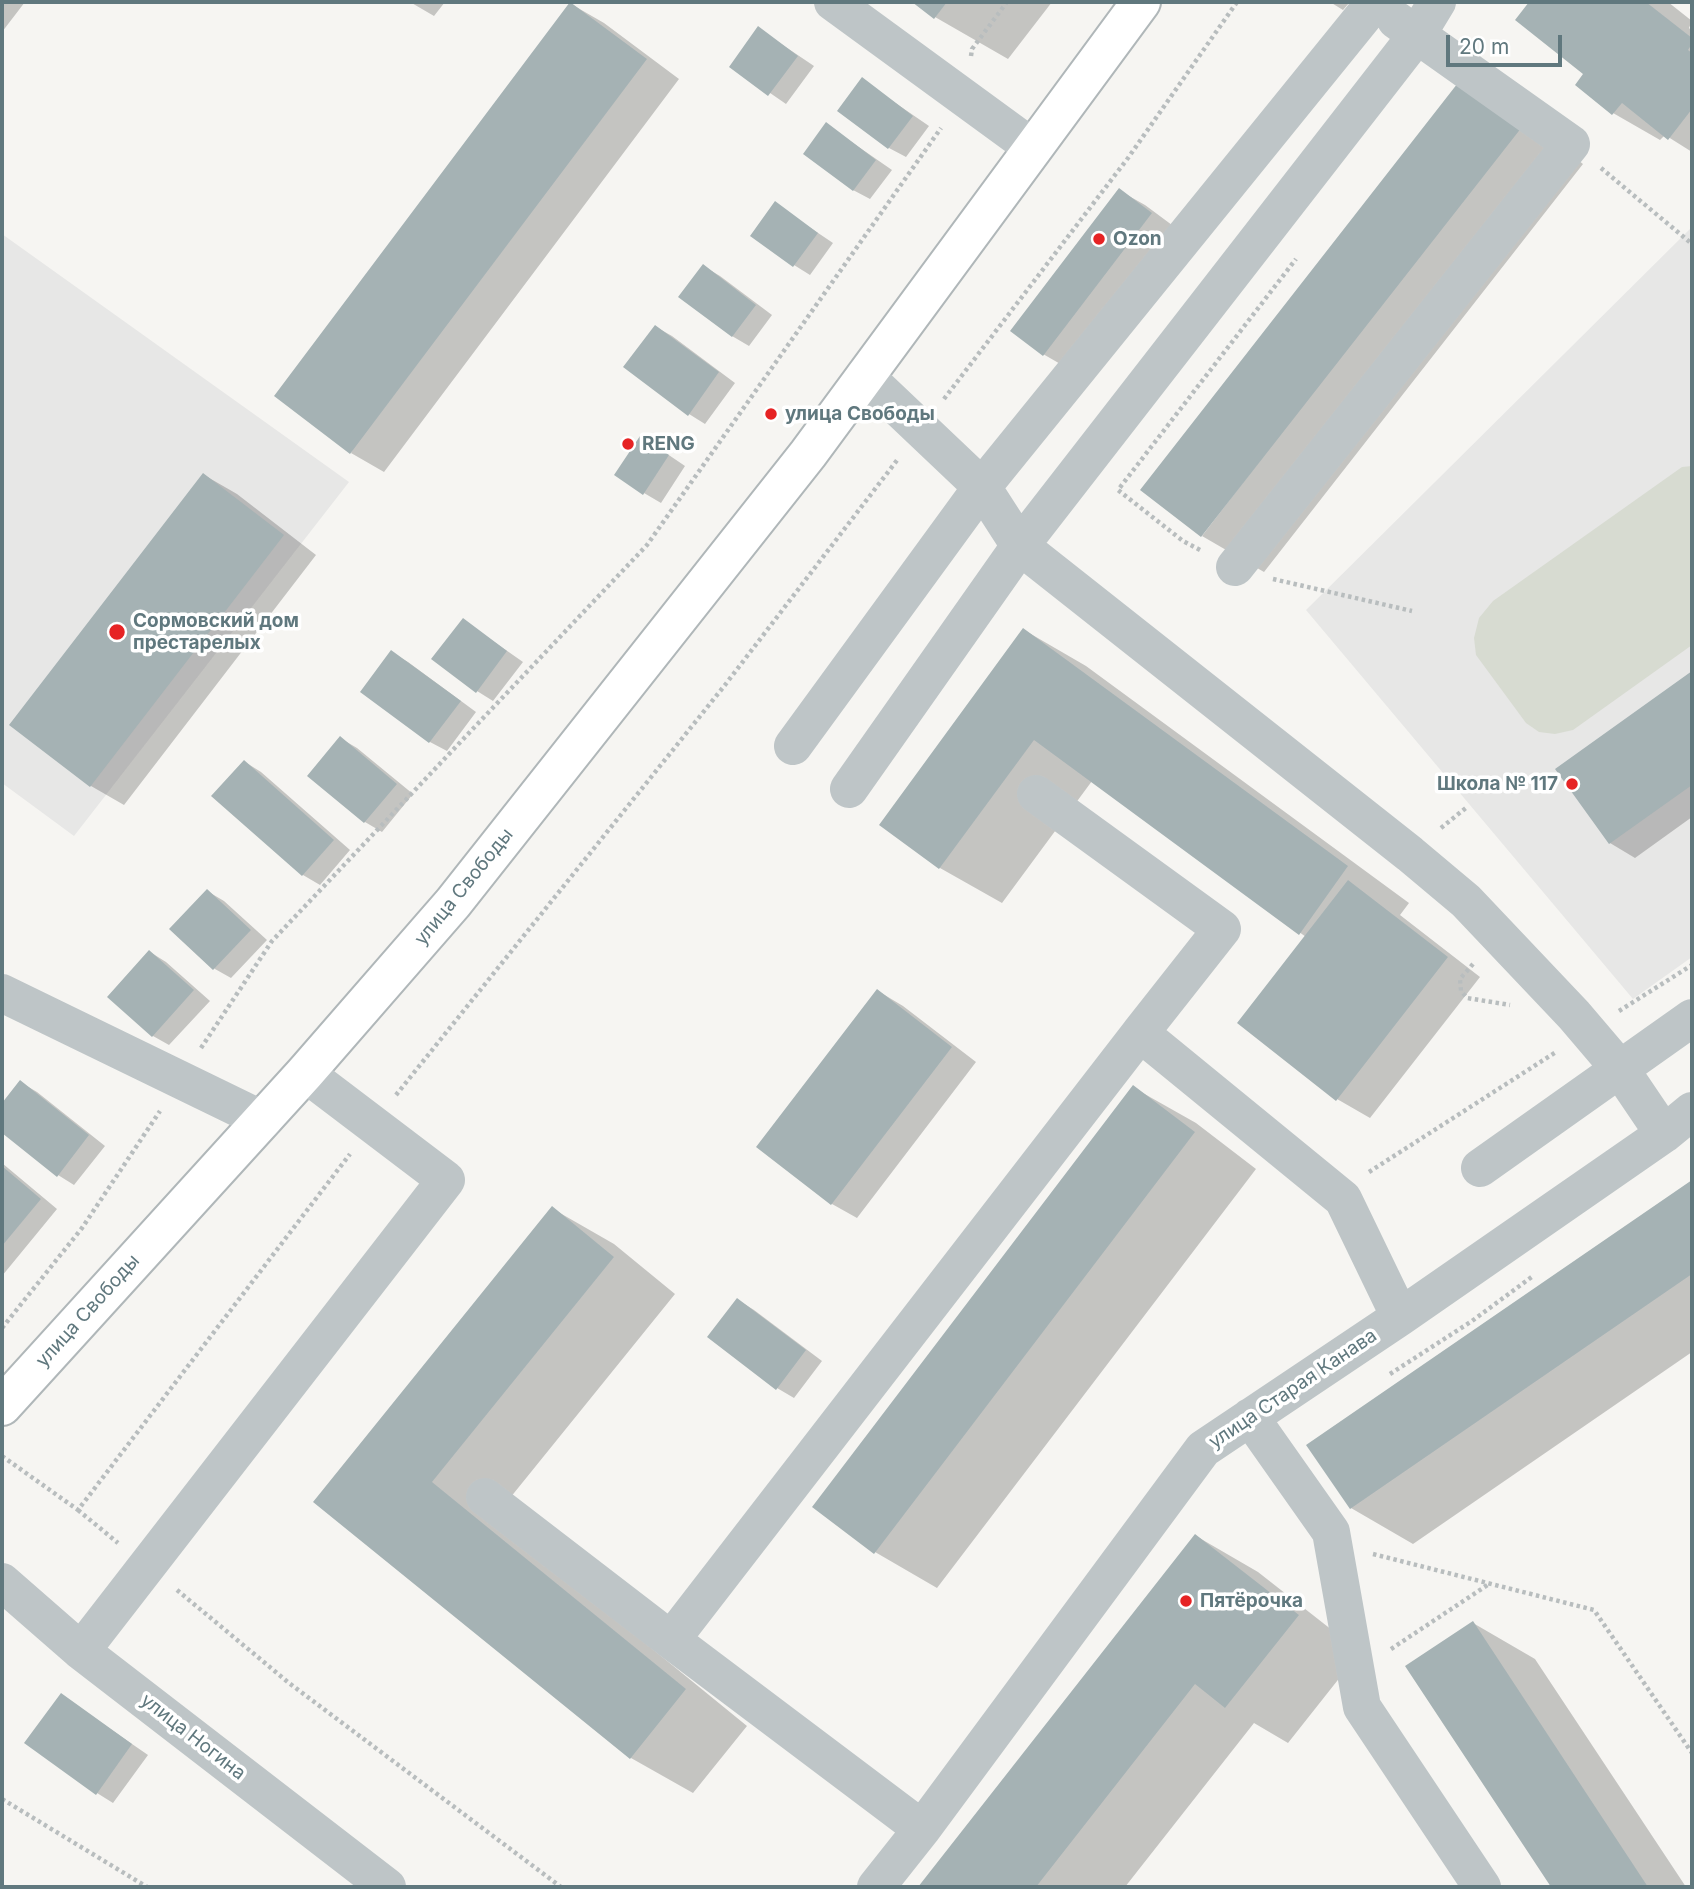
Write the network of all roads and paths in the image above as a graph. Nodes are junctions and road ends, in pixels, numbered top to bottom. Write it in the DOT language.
graph roads {
  1 [pos="833,2"];
  2 [pos="1007,2"];
  3 [pos="1141,2"];
  4 [pos="1237,2"];
  5 [pos="1437,2"];
  6 [pos="1374,3"];
  7 [pos="1417,35"];
  8 [pos="963,97"];
  9 [pos="1571,144"];
  10 [pos="1033,148"];
  11 [pos="1692,244"];
  12 [pos="1297,258"];
  13 [pos="865,376"];
  14 [pos="922,428"];
  15 [pos="982,486"];
  16 [pos="1020,546"];
  17 [pos="1235,567"];
  18 [pos="1412,611"];
  19 [pos="793,746"];
  20 [pos="849,789"];
  21 [pos="1037,794"];
  22 [pos="1692,965"];
  23 [pos="2,993"];
  24 [pos="1692,1018"];
  25 [pos="1588,1031"];
  26 [pos="1140,1033"];
  27 [pos="1620,1069"];
  28 [pos="305,1073"];
  29 [pos="180,1080"];
  30 [pos="263,1120"];
  31 [pos="1678,1122"];
  32 [pos="372,1124"];
  33 [pos="1480,1168"];
  34 [pos="1336,1193"];
  35 [pos="1538,1273"];
  36 [pos="1400,1317"];
  37 [pos="2,1328"];
  38 [pos="1382,1380"];
  39 [pos="2,1406"];
  40 [pos="1250,1417"];
  41 [pos="2,1456"];
  42 [pos="485,1497"];
  43 [pos="78,1510"];
  44 [pos="1333,1543"];
  45 [pos="147,1566"];
  46 [pos="2,1582"];
  47 [pos="1490,1584"];
  48 [pos="671,1640"];
  49 [pos="81,1651"];
  50 [pos="1356,1672"];
  51 [pos="1692,1753"];
  52 [pos="2,1798"];
  53 [pos="922,1829"];
  54 [pos="147,1887"];
  55 [pos="387,1887"];
  56 [pos="561,1887"];
  57 [pos="876,1887"];
  58 [pos="1482,1887"];
  1 -- 8 [label="street"];
  2 -- 8 [label="path"];
  3 -- 10 [label="main road, улица Свободы"];
  4 -- 14 [label="path"];
  5 -- 7 [label="street"];
  6 -- 7 [label="street"];
  6 -- 15 [label="street"];
  7 -- 9 [label="street"];
  7 -- 16 [label="street"];
  8 -- 10 [label="street"];
  8 -- 29 [label="path"];
  9 -- 11 [label="path"];
  9 -- 17 [label="street"];
  10 -- 13 [label="main road, улица Свободы"];
  12 -- 17 [label="path"];
  13 -- 14 [label="street"];
  13 -- 28 [label="main road, улица Свободы"];
  14 -- 15 [label="street"];
  14 -- 32 [label="path"];
  15 -- 16 [label="street"];
  15 -- 19 [label="street"];
  16 -- 20 [label="street"];
  16 -- 25 [label="street"];
  17 -- 18 [label="path"];
  21 -- 26 [label="street"];
  22 -- 25 [label="path"];
  23 -- 29 [label="street"];
  24 -- 27 [label="street"];
  25 -- 27 [label="street"];
  25 -- 34 [label="path"];
  26 -- 34 [label="street"];
  26 -- 48 [label="street"];
  27 -- 31 [label="street"];
  27 -- 33 [label="street"];
  28 -- 30 [label="main road, улица Свободы"];
  28 -- 32 [label="street"];
  29 -- 30 [label="street"];
  29 -- 37 [label="path"];
  30 -- 39 [label="main road, улица Свободы"];
  31 -- 36 [label="street, улица Старая Канава"];
  32 -- 43 [label="path"];
  32 -- 45 [label="street"];
  34 -- 36 [label="street"];
  35 -- 38 [label="path"];
  36 -- 40 [label="street, улица Старая Канава"];
  40 -- 44 [label="street"];
  40 -- 53 [label="street, улица Старая Канава"];
  41 -- 43 [label="path"];
  42 -- 48 [label="street"];
  43 -- 45 [label="path"];
  44 -- 47 [label="path"];
  44 -- 50 [label="street"];
  45 -- 49 [label="street"];
  45 -- 56 [label="path"];
  46 -- 49 [label="street, улица Ногина"];
  47 -- 50 [label="path"];
  47 -- 51 [label="path"];
  48 -- 53 [label="street"];
  49 -- 55 [label="street, улица Ногина"];
  50 -- 58 [label="street"];
  52 -- 54 [label="path"];
  53 -- 57 [label="street, улица Старая Канава"];
}
